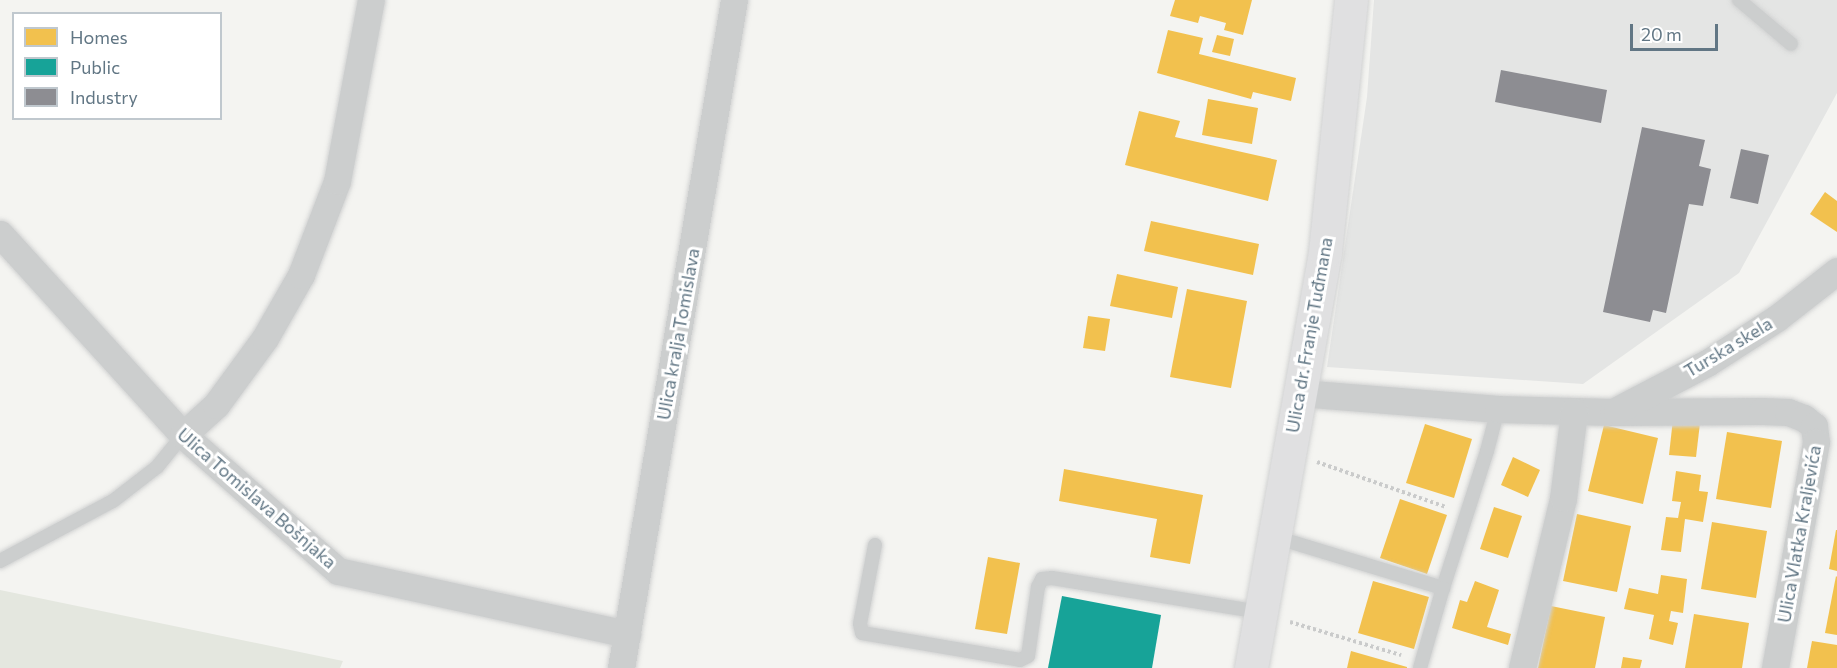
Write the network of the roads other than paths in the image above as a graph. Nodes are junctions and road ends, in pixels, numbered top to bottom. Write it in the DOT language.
graph roads {
  1 [pos="371,0"];
  2 [pos="734,0"];
  3 [pos="1351,0"];
  4 [pos="1739,0"];
  5 [pos="1791,44"];
  6 [pos="0,234"];
  7 [pos="1837,271"];
  8 [pos="1300,393"];
  9 [pos="1498,408"];
  10 [pos="1574,412"];
  11 [pos="1613,412"];
  12 [pos="183,435"];
  13 [pos="1273,537"];
  14 [pos="875,545"];
  15 [pos="0,561"];
  16 [pos="1443,588"];
  17 [pos="1259,612"];
  18 [pos="627,634"];
  19 [pos="1421,665"];
  20 [pos="621,668"];
  21 [pos="1251,668"];
  22 [pos="1522,668"];
  23 [pos="1775,668"];
  1 -- 12 [label="street"];
  2 -- 18 [label="street, Ulica kralja Tomislava"];
  3 -- 8 [label="main road, Ulica dr. Franje Tuđmana"];
  4 -- 5 [label="lane"];
  6 -- 12 [label="street, Ulica Tomislava Bošnjaka"];
  7 -- 11 [label="street, Turska skela"];
  8 -- 9 [label="street, Ulica Vlatka Kraljevića"];
  8 -- 13 [label="main road, Ulica dr. Franje Tuđmana"];
  9 -- 10 [label="street, Ulica Vlatka Kraljevića"];
  9 -- 16 [label="lane"];
  10 -- 11 [label="street, Ulica Vlatka Kraljevića"];
  10 -- 22 [label="street"];
  11 -- 23 [label="street, Ulica Vlatka Kraljevića"];
  12 -- 15 [label="lane"];
  12 -- 18 [label="street, Ulica Tomislava Bošnjaka"];
  13 -- 16 [label="lane"];
  13 -- 17 [label="main road, Ulica dr. Franje Tuđmana"];
  14 -- 17 [label="lane"];
  16 -- 19 [label="lane"];
  17 -- 21 [label="main road, Ulica dr. Franje Tuđmana"];
  18 -- 20 [label="street, Ulica kralja Tomislava"];
}
